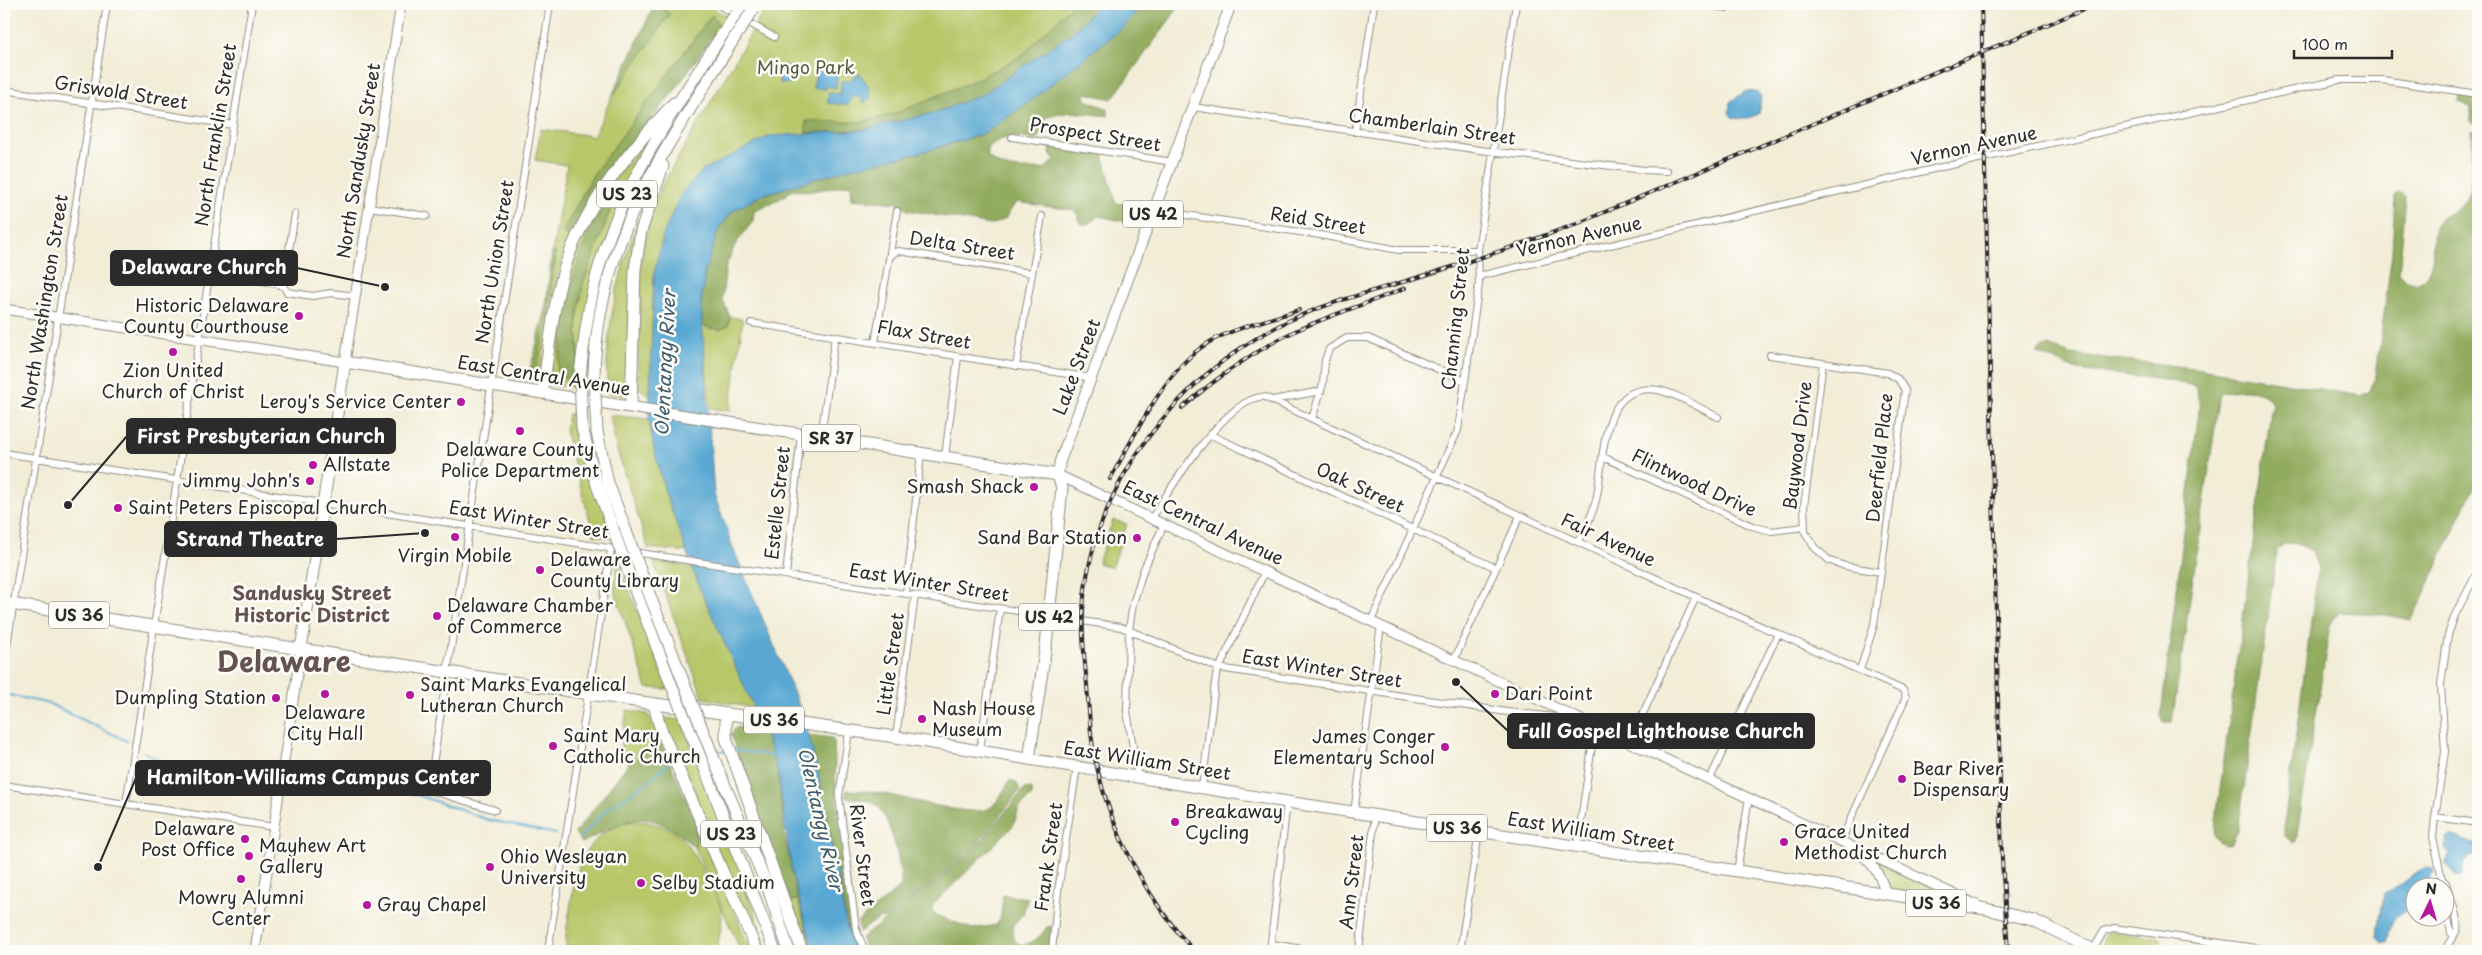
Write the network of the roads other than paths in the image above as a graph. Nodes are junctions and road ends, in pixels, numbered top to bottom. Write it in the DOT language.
graph roads {
  1 [pos="107,4"];
  2 [pos="252,4"];
  3 [pos="401,4"];
  4 [pos="550,4"];
  5 [pos="717,4"];
  6 [pos="742,4"];
  7 [pos="1231,4"];
  8 [pos="1374,4"];
  9 [pos="1516,4"];
  10 [pos="1698,4"];
  11 [pos="1736,5"];
  12 [pos="755,6"];
  13 [pos="774,37"];
  14 [pos="687,89"];
  15 [pos="4,90"];
  16 [pos="2478,94"];
  17 [pos="92,103"];
  18 [pos="1193,107"];
  19 [pos="233,125"];
  20 [pos="679,128"];
  21 [pos="1355,132"];
  22 [pos="1012,137"];
  23 [pos="1493,151"];
  24 [pos="1173,162"];
  25 [pos="1667,171"];
  26 [pos="369,207"];
  27 [pos="897,211"];
  28 [pos="295,214"];
  29 [pos="1153,214"];
  30 [pos="427,216"];
  31 [pos="1042,216"];
  32 [pos="1478,250"];
  33 [pos="890,257"];
  34 [pos="210,270"];
  35 [pos="1031,273"];
  36 [pos="1479,276"];
  37 [pos="282,286"];
  38 [pos="356,296"];
  39 [pos="4,309"];
  40 [pos="58,318"];
  41 [pos="751,323"];
  42 [pos="835,336"];
  43 [pos="200,340"];
  44 [pos="875,343"];
  45 [pos="1770,355"];
  46 [pos="958,356"];
  47 [pos="345,362"];
  48 [pos="1823,363"];
  49 [pos="1016,366"];
  50 [pos="1092,378"];
  51 [pos="1465,381"];
  52 [pos="491,385"];
  53 [pos="1320,391"];
  54 [pos="542,393"];
  55 [pos="1272,400"];
  56 [pos="631,407"];
  57 [pos="1718,417"];
  58 [pos="1312,419"];
  59 [pos="801,434"];
  60 [pos="1211,435"];
  61 [pos="821,437"];
  62 [pos="921,452"];
  63 [pos="4,453"];
  64 [pos="945,456"];
  65 [pos="1603,457"];
  66 [pos="36,458"];
  67 [pos="1058,475"];
  68 [pos="1438,477"];
  69 [pos="178,481"];
  70 [pos="324,503"];
  71 [pos="1520,516"];
  72 [pos="1152,518"];
  73 [pos="1164,524"];
  74 [pos="470,526"];
  75 [pos="1804,527"];
  76 [pos="1414,530"];
  77 [pos="1578,542"];
  78 [pos="611,549"];
  79 [pos="1496,568"];
  80 [pos="2478,571"];
  81 [pos="1265,572"];
  82 [pos="1881,572"];
  83 [pos="786,575"];
  84 [pos="906,593"];
  85 [pos="916,595"];
  86 [pos="1696,597"];
  87 [pos="8,604"];
  88 [pos="1000,609"];
  89 [pos="1049,617"];
  90 [pos="1371,621"];
  91 [pos="1381,626"];
  92 [pos="155,627"];
  93 [pos="1129,629"];
  94 [pos="1778,634"];
  95 [pos="301,650"];
  96 [pos="1454,660"];
  97 [pos="4,665"];
  98 [pos="1220,668"];
  99 [pos="1860,670"];
  100 [pos="448,672"];
  101 [pos="1371,691"];
  102 [pos="588,693"];
  103 [pos="654,704"];
  104 [pos="726,714"];
  105 [pos="1582,719"];
  106 [pos="1595,726"];
  107 [pos="849,731"];
  108 [pos="896,738"];
  109 [pos="1630,742"];
  110 [pos="980,750"];
  111 [pos="1029,759"];
  112 [pos="1077,767"];
  113 [pos="1138,778"];
  114 [pos="1710,779"];
  115 [pos="4,785"];
  116 [pos="1202,788"];
  117 [pos="1749,797"];
  118 [pos="1287,802"];
  119 [pos="126,804"];
  120 [pos="495,810"];
  121 [pos="1354,812"];
  122 [pos="1375,815"];
  123 [pos="2435,817"];
  124 [pos="2478,823"];
  125 [pos="274,827"];
  126 [pos="1479,832"];
  127 [pos="1841,841"];
  128 [pos="1577,847"];
  129 [pos="1737,872"];
  130 [pos="2442,878"];
  131 [pos="1886,895"];
  132 [pos="1986,910"];
  133 [pos="2452,928"];
  134 [pos="1270,944"];
  135 [pos="255,951"];
  136 [pos="548,951"];
  137 [pos="757,951"];
  138 [pos="775,951"];
  139 [pos="789,951"];
  140 [pos="802,951"];
  141 [pos="865,951"];
  142 [pos="1052,951"];
  143 [pos="1270,951"];
  144 [pos="1316,951"];
  145 [pos="1359,951"];
  146 [pos="1460,951"];
  147 [pos="2094,951"];
  148 [pos="2277,951"];
  149 [pos="2446,951"];
  1 -- 17 [label="street, North Washington Street"];
  2 -- 19 [label="street, North Franklin Street"];
  3 -- 26 [label="main road, North Sandusky Street"];
  4 -- 52 [label="street, North Union Street"];
  5 -- 13 [label="street"];
  6 -- 14 [label="highway, US 23, bridge"];
  7 -- 18 [label="main road, Lake Street / US 42"];
  8 -- 21 [label="street"];
  9 -- 23 [label="street, Channing Street"];
  10 -- 11 [label="street"];
  12 -- 20 [label="highway, US 23, bridge"];
  14 -- 54 [label="highway"];
  14 -- 138 [label="highway, US 23, bridge"];
  15 -- 17 [label="street, Griswold Street"];
  16 -- 36 [label="street, Vernon Avenue"];
  17 -- 19 [label="street, Griswold Street"];
  17 -- 40 [label="street, North Washington Street"];
  18 -- 21 [label="street, Chamberlain Street"];
  18 -- 24 [label="main road, Lake Street / US 42"];
  19 -- 34 [label="street, North Franklin Street"];
  20 -- 56 [label="highway"];
  20 -- 139 [label="highway, US 23, bridge"];
  21 -- 23 [label="street, Chamberlain Street"];
  22 -- 24 [label="street, Prospect Street"];
  23 -- 25 [label="street, Chamberlain Street"];
  23 -- 32 [label="street, Channing Street"];
  24 -- 29 [label="main road, Lake Street / US 42"];
  26 -- 30 [label="street"];
  26 -- 38 [label="main road, North Sandusky Street"];
  27 -- 33 [label="street"];
  28 -- 37 [label="street"];
  29 -- 32 [label="street, Reid Street"];
  29 -- 50 [label="main road, Lake Street / US 42"];
  31 -- 35 [label="street"];
  32 -- 36 [label="street, Channing Street"];
  33 -- 35 [label="street, Delta Street"];
  33 -- 44 [label="street"];
  34 -- 37 [label="street"];
  34 -- 43 [label="street, North Franklin Street"];
  35 -- 49 [label="street"];
  36 -- 51 [label="street, Channing Street"];
  37 -- 38 [label="street"];
  38 -- 47 [label="main road, North Sandusky Street"];
  39 -- 40 [label="main road, SR 37"];
  40 -- 43 [label="main road, SR 37"];
  40 -- 66 [label="street, North Washington Street"];
  41 -- 42 [label="street, Flax Street"];
  42 -- 44 [label="street, Flax Street"];
  42 -- 61 [label="street"];
  43 -- 47 [label="main road, SR 37"];
  43 -- 69 [label="street, North Franklin Street"];
  44 -- 46 [label="street, Flax Street"];
  45 -- 48 [label="street, Deerfield Place"];
  46 -- 49 [label="street, Flax Street"];
  46 -- 64 [label="street"];
  47 -- 52 [label="highway, East Central Avenue / SR 37"];
  47 -- 70 [label="highway, North Sandusky Street"];
  48 -- 75 [label="street, Baywood Drive"];
  48 -- 82 [label="street, Deerfield Place"];
  49 -- 50 [label="street, Flax Street"];
  50 -- 67 [label="main road, Lake Street / US 42"];
  51 -- 53 [label="street"];
  51 -- 68 [label="street, Channing Street"];
  52 -- 54 [label="highway, East Central Avenue / SR 37"];
  52 -- 74 [label="street, North Union Street"];
  53 -- 55 [label="street"];
  53 -- 58 [label="street"];
  54 -- 56 [label="highway, East Central Avenue / SR 37"];
  55 -- 58 [label="street, Fair Avenue"];
  55 -- 60 [label="street"];
  56 -- 59 [label="highway, East Central Avenue / SR 37"];
  57 -- 65 [label="street"];
  58 -- 68 [label="street, Fair Avenue"];
  59 -- 61 [label="highway, East Central Avenue / SR 37"];
  59 -- 83 [label="street, Estelle Street"];
  60 -- 72 [label="street"];
  60 -- 76 [label="street, Oak Street"];
  61 -- 62 [label="highway, East Central Avenue / SR 37"];
  62 -- 64 [label="highway, East Central Avenue / SR 37"];
  62 -- 84 [label="street"];
  63 -- 66 [label="street, East Winter Street"];
  64 -- 67 [label="highway, East Central Avenue / SR 37"];
  65 -- 75 [label="street, Flintwood Drive"];
  65 -- 77 [label="street"];
  66 -- 69 [label="street, East Winter Street"];
  66 -- 87 [label="street, North Washington Street"];
  67 -- 72 [label="main road, East Central Avenue / SR 37"];
  67 -- 89 [label="highway, Lake Street / US 42"];
  68 -- 71 [label="street, Fair Avenue"];
  68 -- 76 [label="street, Channing Street"];
  69 -- 70 [label="street, East Winter Street"];
  69 -- 92 [label="street, North Franklin Street"];
  70 -- 74 [label="street, East Winter Street"];
  70 -- 95 [label="highway, North Sandusky Street"];
  71 -- 77 [label="street, Fair Avenue"];
  71 -- 79 [label="street"];
  72 -- 73 [label="main road, East Central Avenue / SR 37"];
  73 -- 81 [label="main road, East Central Avenue / SR 37"];
  73 -- 93 [label="street"];
  74 -- 78 [label="street, East Winter Street"];
  74 -- 100 [label="street, North Union Street"];
  75 -- 82 [label="street, Baywood Drive"];
  76 -- 79 [label="street, Oak Street"];
  76 -- 90 [label="street, Channing Street"];
  77 -- 86 [label="street, Fair Avenue"];
  78 -- 83 [label="street, East Winter Street"];
  78 -- 102 [label="street"];
  79 -- 96 [label="street"];
  80 -- 123 [label="street"];
  81 -- 90 [label="main road, East Central Avenue / SR 37"];
  81 -- 98 [label="street"];
  82 -- 99 [label="street, Deerfield Place"];
  83 -- 84 [label="street, East Winter Street"];
  84 -- 85 [label="street, East Winter Street"];
  85 -- 88 [label="street, East Winter Street"];
  85 -- 108 [label="street, Little Street"];
  86 -- 94 [label="street, Fair Avenue"];
  86 -- 109 [label="street"];
  87 -- 92 [label="highway, US 36"];
  87 -- 97 [label="street, North Washington Street"];
  88 -- 89 [label="street, East Winter Street"];
  88 -- 110 [label="street"];
  89 -- 93 [label="street, East Winter Street"];
  89 -- 111 [label="highway, Lake Street / US 42"];
  90 -- 91 [label="main road, East Central Avenue / SR 37"];
  91 -- 96 [label="main road, East Central Avenue / SR 37"];
  91 -- 101 [label="street"];
  92 -- 95 [label="highway, US 36"];
  92 -- 119 [label="street, North Franklin Street"];
  93 -- 98 [label="street, East Winter Street"];
  93 -- 113 [label="street"];
  94 -- 99 [label="street, Fair Avenue"];
  94 -- 114 [label="street"];
  95 -- 100 [label="highway, East William Street / US 36"];
  95 -- 125 [label="main road"];
  96 -- 105 [label="main road, East Central Avenue / SR 37"];
  98 -- 101 [label="street, East Winter Street"];
  98 -- 116 [label="street"];
  99 -- 127 [label="street, Fair Avenue"];
  100 -- 102 [label="highway, East William Street / US 36"];
  100 -- 120 [label="street, North Union Street"];
  101 -- 105 [label="street, East Winter Street"];
  101 -- 121 [label="street"];
  102 -- 103 [label="highway, East William Street / US 36"];
  102 -- 136 [label="street"];
  103 -- 104 [label="highway, East William Street / US 36"];
  103 -- 137 [label="highway"];
  104 -- 107 [label="highway, East William Street / US 36"];
  104 -- 140 [label="highway"];
  105 -- 106 [label="main road, East Central Avenue / SR 37"];
  106 -- 109 [label="main road, East Central Avenue / SR 37"];
  106 -- 128 [label="street"];
  107 -- 108 [label="highway, East William Street / US 36"];
  107 -- 141 [label="street, River Street"];
  108 -- 110 [label="highway, East William Street / US 36"];
  109 -- 114 [label="main road, East Central Avenue / SR 37"];
  110 -- 111 [label="highway, East William Street / US 36"];
  111 -- 112 [label="highway, East William Street / US 36"];
  112 -- 113 [label="highway, East William Street / US 36"];
  112 -- 142 [label="street, Frank Street"];
  113 -- 116 [label="highway, East William Street / US 36"];
  114 -- 117 [label="main road, East Central Avenue / SR 37"];
  115 -- 119 [label="street"];
  116 -- 118 [label="highway, East William Street / US 36"];
  117 -- 127 [label="main road, East Central Avenue / SR 37"];
  117 -- 129 [label="street"];
  118 -- 121 [label="highway, East William Street / US 36"];
  118 -- 134 [label="street"];
  119 -- 125 [label="street"];
  121 -- 122 [label="highway, East William Street / US 36"];
  122 -- 126 [label="highway, East William Street / US 36"];
  122 -- 145 [label="street, Ann Street"];
  123 -- 124 [label="street"];
  123 -- 130 [label="street"];
  125 -- 135 [label="main road"];
  126 -- 128 [label="highway, East William Street / US 36"];
  126 -- 146 [label="street"];
  127 -- 131 [label="main road, SR 37"];
  127 -- 132 [label="main road, East Central Avenue / SR 37"];
  128 -- 129 [label="highway, East William Street / US 36"];
  129 -- 131 [label="highway, East William Street / US 36"];
  131 -- 132 [label="highway, East William Street / US 36"];
  132 -- 147 [label="highway, US 36"];
  133 -- 149 [label="street"];
  134 -- 143 [label="street"];
  134 -- 144 [label="street"];
  147 -- 148 [label="street"];
}
